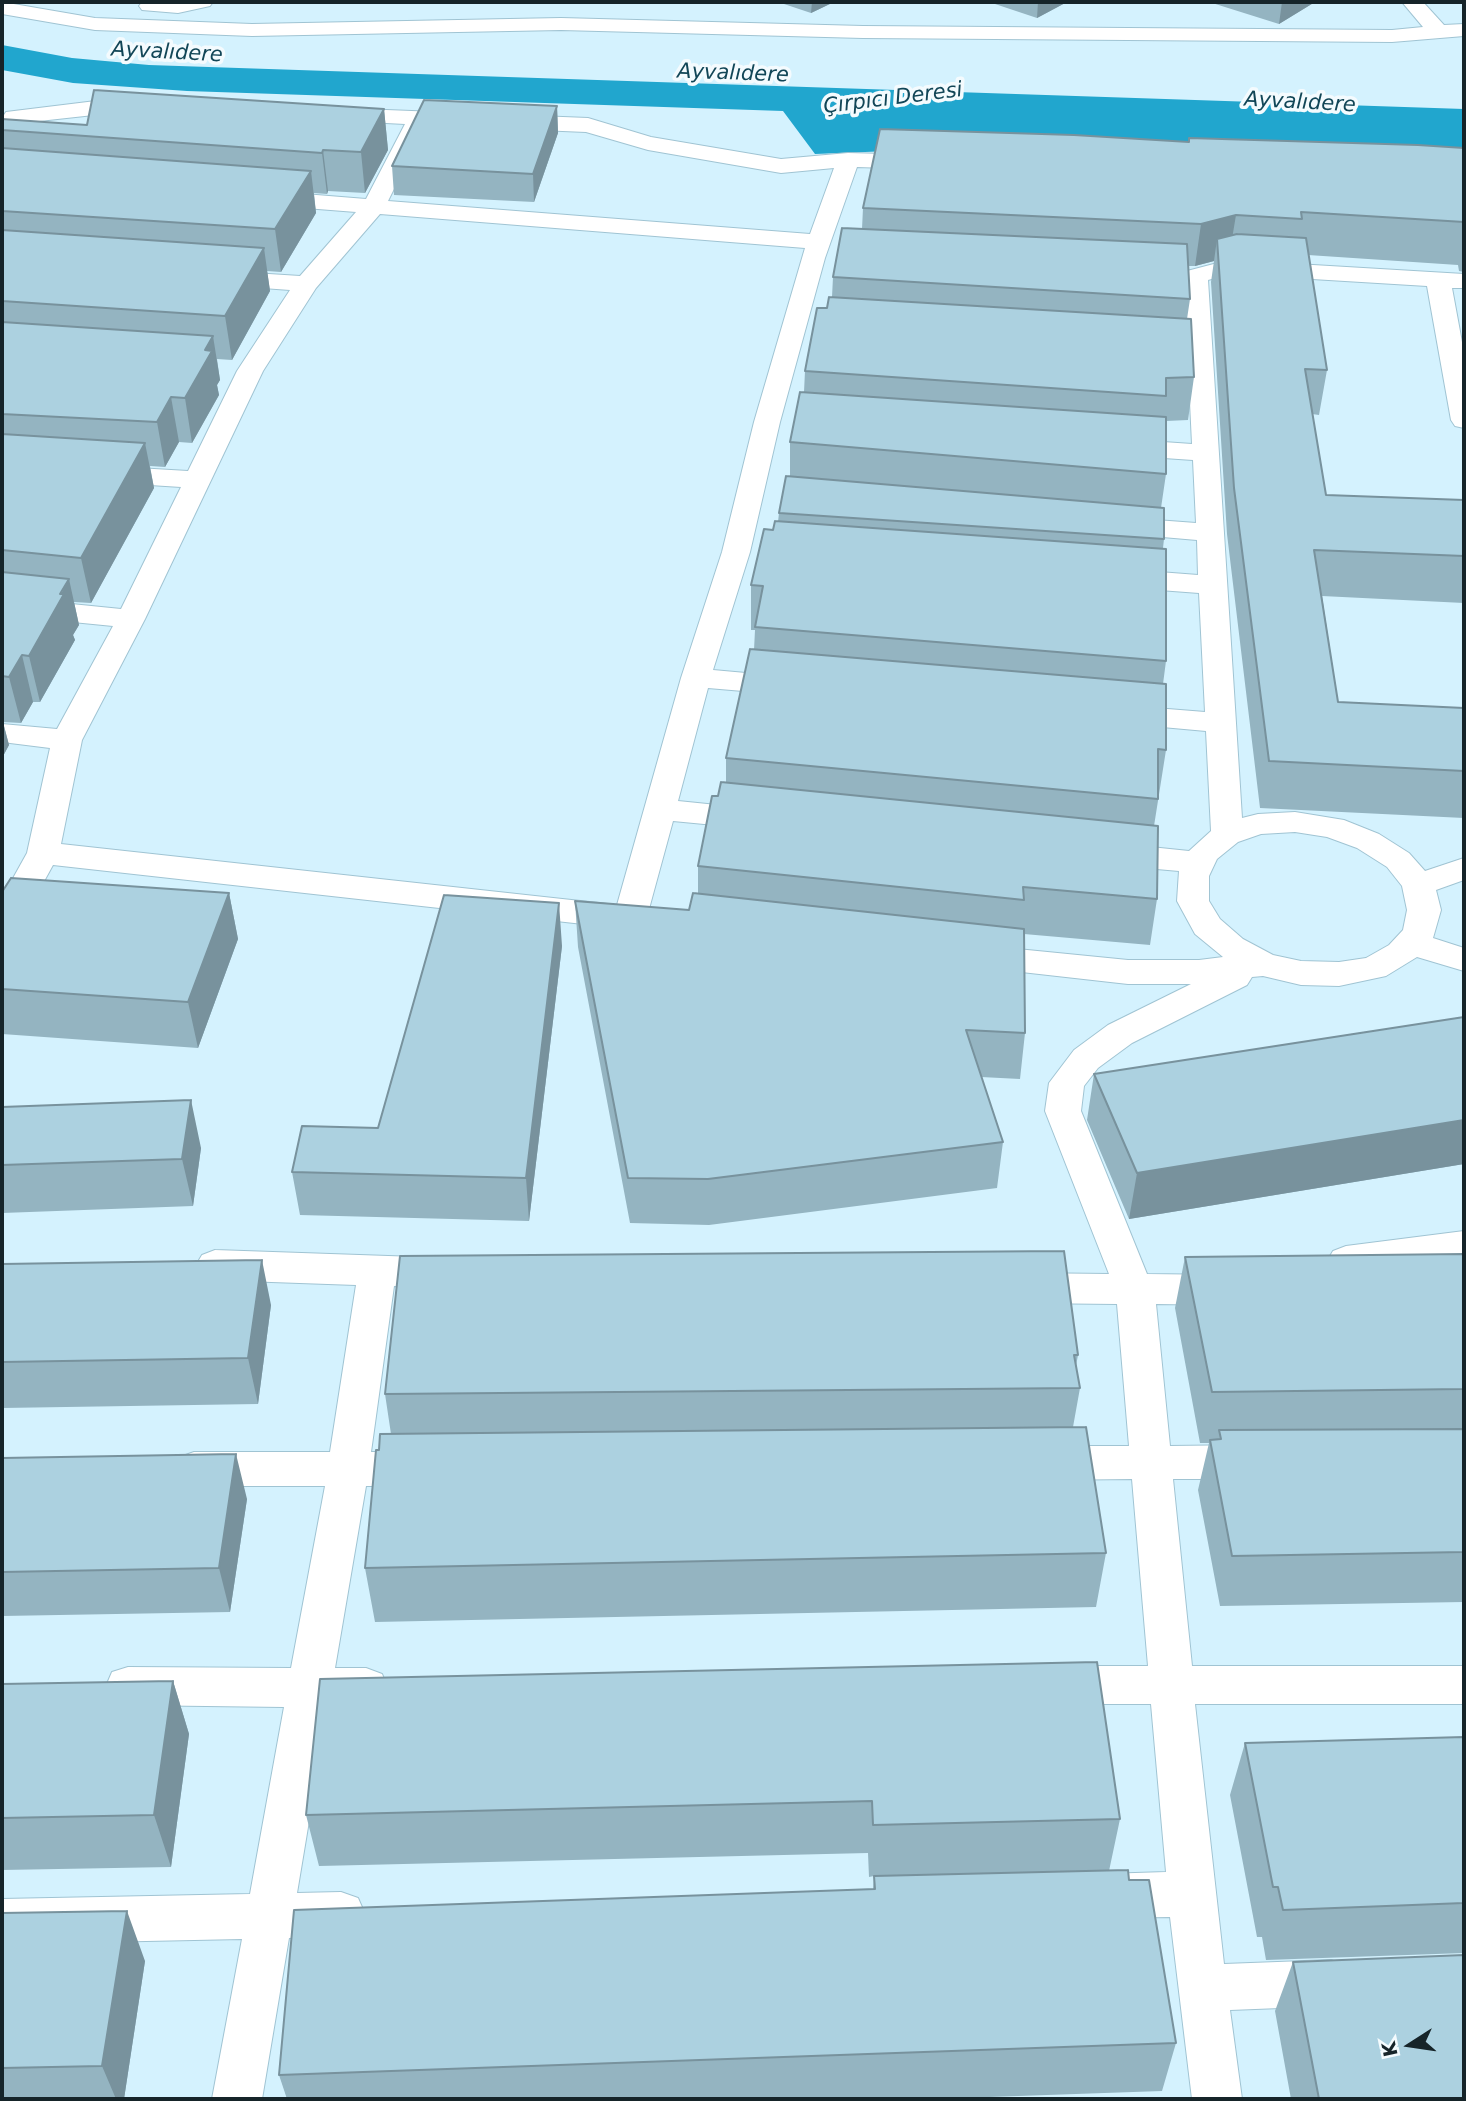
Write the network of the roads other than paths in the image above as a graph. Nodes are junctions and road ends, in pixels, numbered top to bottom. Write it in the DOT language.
graph roads {
  1 [pos="2,2"];
  2 [pos="203,2"];
  3 [pos="1412,2"];
  4 [pos="2,8"];
  5 [pos="1464,30"];
  6 [pos="1439,33"];
  7 [pos="153,108"];
  8 [pos="320,114"];
  9 [pos="418,118"];
  10 [pos="2,133"];
  11 [pos="848,160"];
  12 [pos="942,163"];
  13 [pos="250,197"];
  14 [pos="374,206"];
  15 [pos="824,253"];
  16 [pos="1168,275"];
  17 [pos="195,276"];
  18 [pos="1196,276"];
  19 [pos="1451,280"];
  20 [pos="306,284"];
  21 [pos="1173,351"];
  22 [pos="1200,352"];
  23 [pos="222,370"];
  24 [pos="250,372"];
  25 [pos="1464,420"];
  26 [pos="1096,445"];
  27 [pos="1206,453"];
  28 [pos="72,472"];
  29 [pos="197,480"];
  30 [pos="1085,523"];
  31 [pos="1210,533"];
  32 [pos="1091,576"];
  33 [pos="1213,585"];
  34 [pos="2,607"];
  35 [pos="131,619"];
  36 [pos="696,677"];
  37 [pos="820,688"];
  38 [pos="1096,712"];
  39 [pos="1221,723"];
  40 [pos="2,733"];
  41 [pos="67,740"];
  42 [pos="659,809"];
  43 [pos="783,822"];
  44 [pos="1227,835"];
  45 [pos="1088,852"];
  46 [pos="43,853"];
  47 [pos="1199,863"];
  48 [pos="1464,869"];
  49 [pos="14,882"];
  50 [pos="1418,884"];
  51 [pos="631,918"];
  52 [pos="686,924"];
  53 [pos="2,928"];
  54 [pos="1411,943"];
  55 [pos="948,953"];
  56 [pos="1464,961"];
  57 [pos="1263,964"];
  58 [pos="1464,1245"];
  59 [pos="174,1264"];
  60 [pos="377,1271"];
  61 [pos="487,1274"];
  62 [pos="1258,1282"];
  63 [pos="983,1287"];
  64 [pos="1396,1289"];
  65 [pos="1135,1291"];
  66 [pos="1288,1461"];
  67 [pos="1152,1462"];
  68 [pos="1013,1464"];
  69 [pos="154,1469"];
  70 [pos="459,1469"];
  71 [pos="348,1470"];
  72 [pos="1172,1684"];
  73 [pos="1019,1685"];
  74 [pos="1464,1685"];
  75 [pos="85,1686"];
  76 [pos="309,1688"];
  77 [pos="406,1688"];
  78 [pos="1191,1894"];
  79 [pos="1067,1897"];
  80 [pos="378,1913"];
  81 [pos="268,1916"];
  82 [pos="2,1922"];
  83 [pos="1367,1982"];
  84 [pos="1201,1988"];
  85 [pos="237,2099"];
  86 [pos="1217,2099"];
  1 -- 2 [label="lane"];
  3 -- 6 [label="lane"];
  4 -- 6 [label="lane"];
  5 -- 6 [label="lane"];
  7 -- 10 [label="lane"];
  8 -- 9 [label="lane"];
  9 -- 11 [label="lane"];
  9 -- 14 [label="lane"];
  11 -- 12 [label="lane"];
  11 -- 15 [label="lane"];
  13 -- 14 [label="lane"];
  14 -- 15 [label="lane"];
  14 -- 20 [label="lane"];
  15 -- 36 [label="lane"];
  16 -- 18 [label="lane"];
  17 -- 20 [label="lane"];
  18 -- 19 [label="lane"];
  18 -- 22 [label="lane"];
  19 -- 25 [label="lane"];
  20 -- 24 [label="lane"];
  21 -- 22 [label="lane"];
  22 -- 27 [label="lane"];
  23 -- 24 [label="lane"];
  24 -- 29 [label="lane"];
  26 -- 27 [label="lane"];
  27 -- 31 [label="lane"];
  28 -- 29 [label="lane"];
  29 -- 35 [label="lane"];
  30 -- 31 [label="lane"];
  31 -- 33 [label="lane"];
  32 -- 33 [label="lane"];
  33 -- 39 [label="lane"];
  34 -- 35 [label="lane"];
  35 -- 41 [label="lane"];
  36 -- 37 [label="lane"];
  36 -- 42 [label="lane"];
  38 -- 39 [label="lane"];
  39 -- 44 [label="lane"];
  40 -- 41 [label="lane"];
  41 -- 46 [label="lane"];
  42 -- 43 [label="lane"];
  42 -- 51 [label="lane"];
  44 -- 47 [label="lane"];
  44 -- 50 [label="lane"];
  45 -- 47 [label="lane"];
  46 -- 49 [label="lane"];
  46 -- 51 [label="lane"];
  47 -- 57 [label="lane"];
  48 -- 50 [label="lane"];
  49 -- 53 [label="lane"];
  50 -- 54 [label="lane"];
  51 -- 52 [label="lane"];
  54 -- 56 [label="lane"];
  54 -- 57 [label="lane"];
  55 -- 57 [label="lane"];
  57 -- 65 [label="lane"];
  58 -- 64 [label="lane"];
  59 -- 60 [label="lane"];
  60 -- 61 [label="lane"];
  60 -- 71 [label="lane"];
  62 -- 65 [label="lane"];
  63 -- 65 [label="lane"];
  65 -- 67 [label="lane"];
  66 -- 67 [label="lane"];
  67 -- 68 [label="lane"];
  67 -- 72 [label="lane"];
  69 -- 71 [label="lane"];
  70 -- 71 [label="lane"];
  71 -- 76 [label="lane"];
  72 -- 73 [label="lane"];
  72 -- 74 [label="lane"];
  72 -- 78 [label="lane"];
  75 -- 76 [label="lane"];
  76 -- 77 [label="lane"];
  76 -- 81 [label="lane"];
  78 -- 79 [label="lane"];
  78 -- 84 [label="lane"];
  80 -- 81 [label="lane"];
  81 -- 82 [label="lane"];
  81 -- 85 [label="lane"];
  83 -- 84 [label="lane"];
  84 -- 86 [label="lane"];
}
